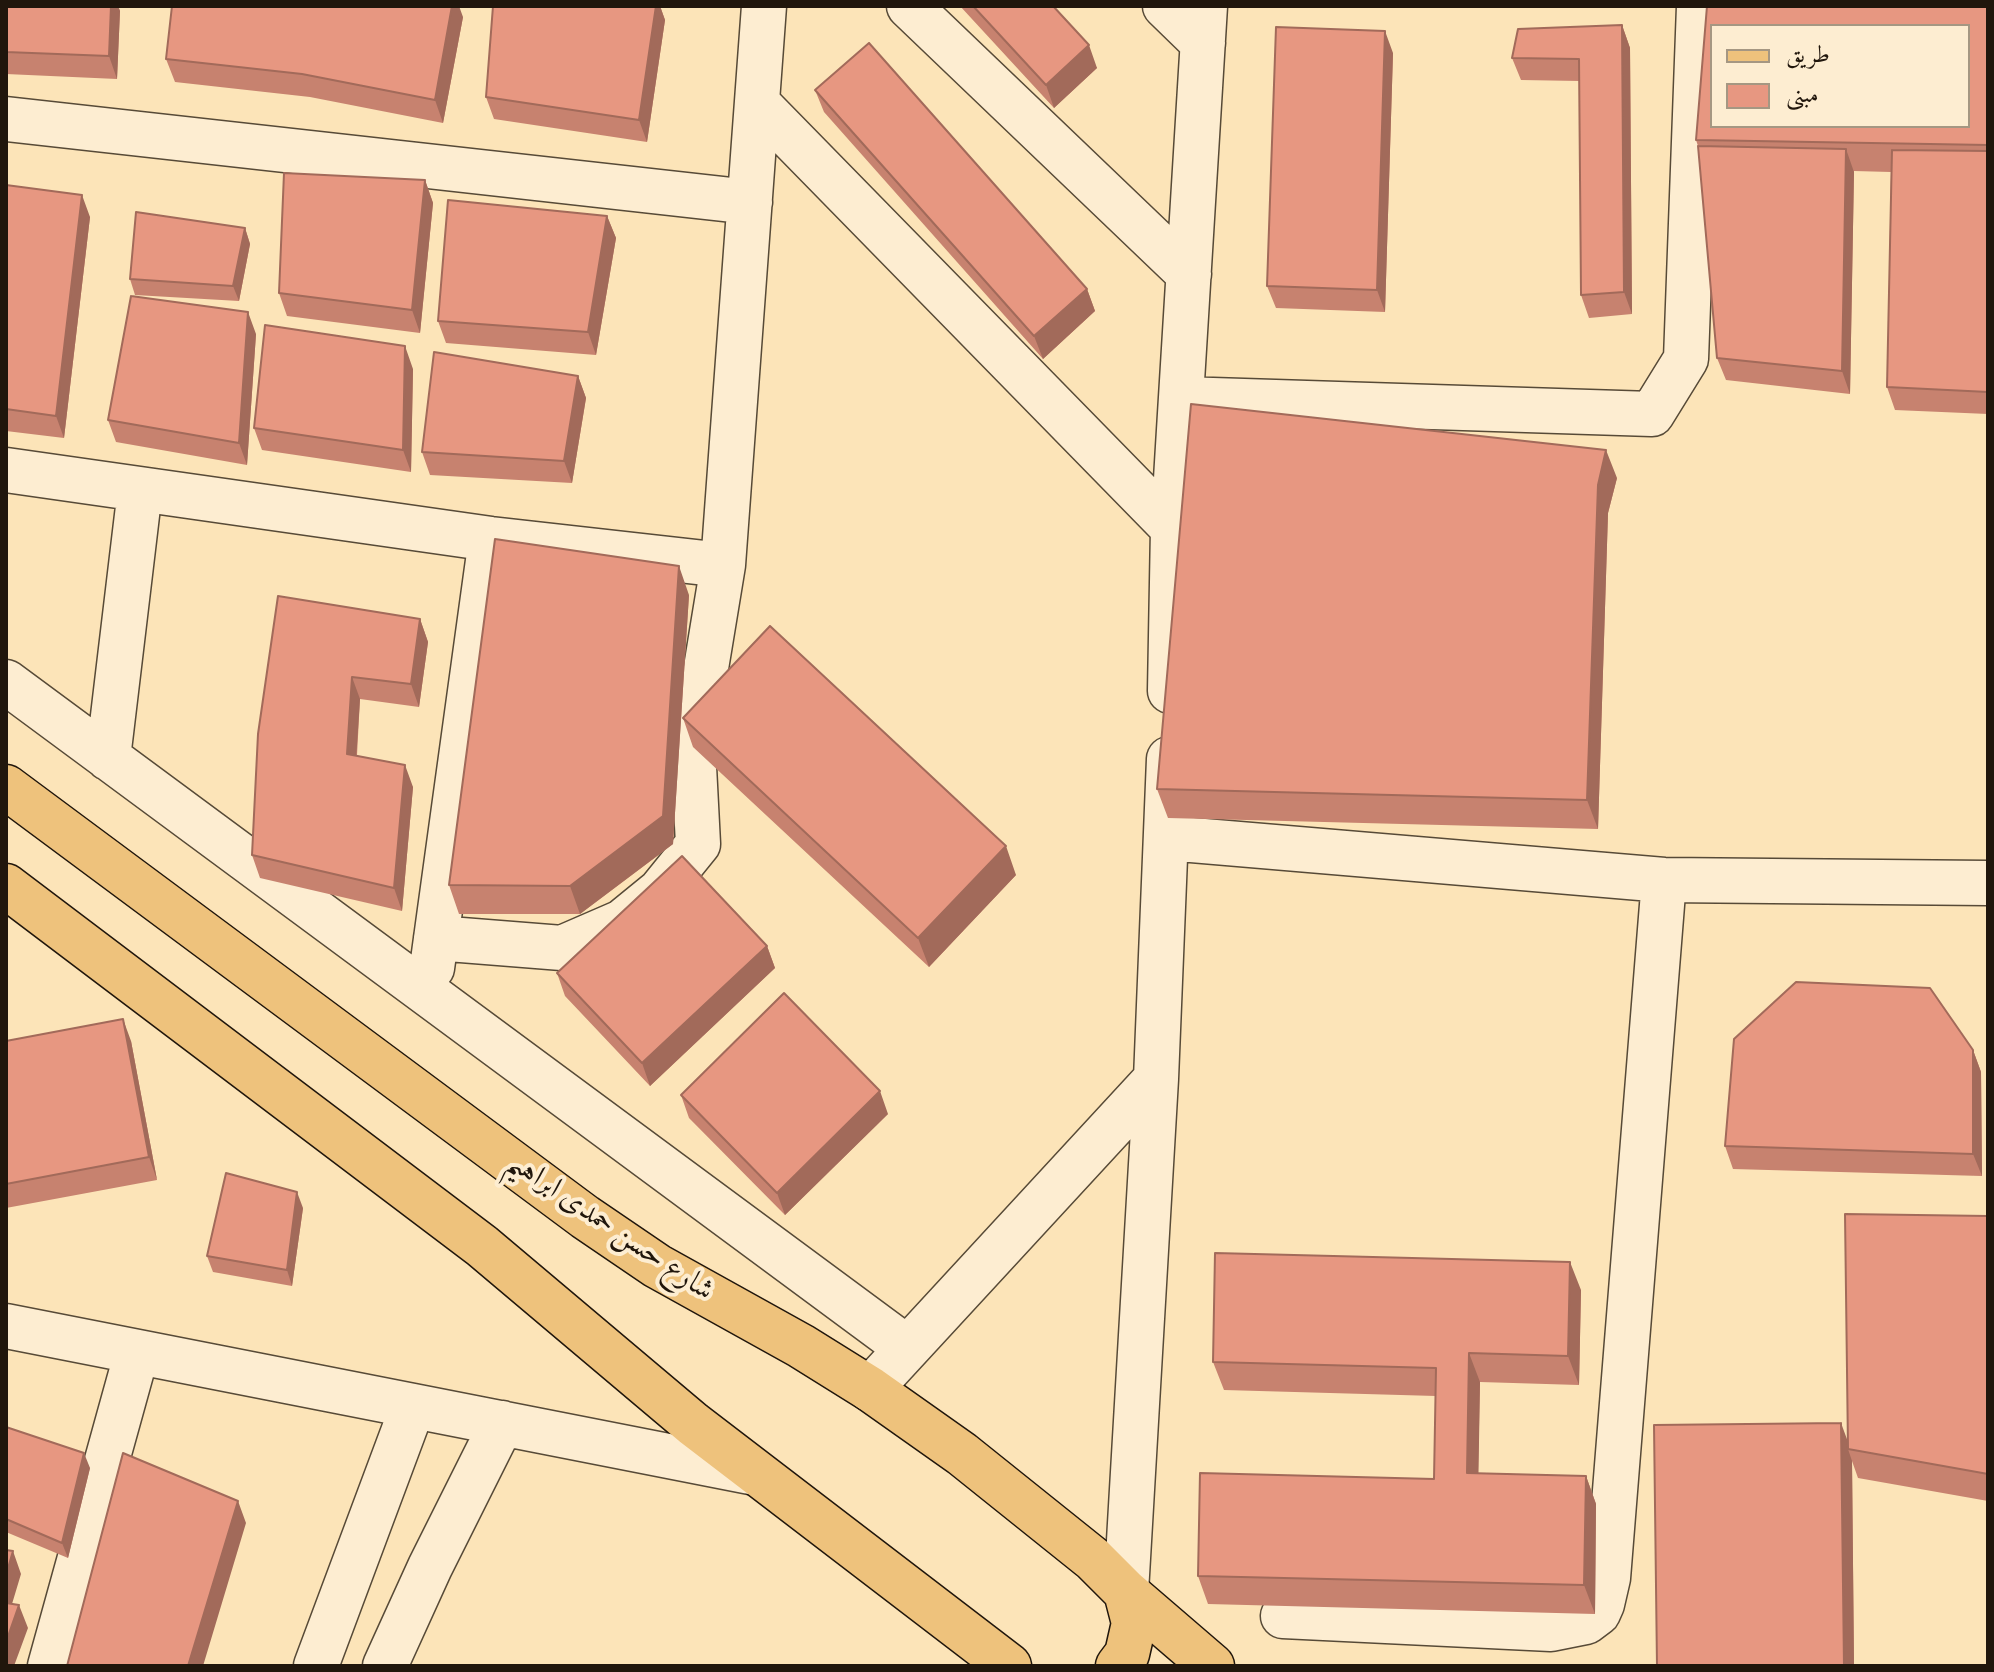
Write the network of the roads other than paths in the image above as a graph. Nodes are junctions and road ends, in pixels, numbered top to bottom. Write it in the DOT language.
graph roads {
  1 [pos="764,6"];
  2 [pos="909,6"];
  3 [pos="1165,6"];
  4 [pos="1699,6"];
  5 [pos="1204,25"];
  6 [pos="757,103"];
  7 [pos="6,119"];
  8 [pos="750,202"];
  9 [pos="1189,274"];
  10 [pos="1181,399"];
  11 [pos="6,470"];
  12 [pos="140,490"];
  13 [pos="1173,528"];
  14 [pos="491,539"];
  15 [pos="723,565"];
  16 [pos="6,682"];
  17 [pos="108,758"];
  18 [pos="6,787"];
  19 [pos="1168,838"];
  20 [pos="1664,880"];
  21 [pos="1988,883"];
  22 [pos="6,886"];
  23 [pos="436,938"];
  24 [pos="429,994"];
  25 [pos="1156,1079"];
  26 [pos="6,1326"];
  27 [pos="907,1348"];
  28 [pos="137,1352"];
  29 [pos="870,1389"];
  30 [pos="413,1406"];
  31 [pos="502,1423"];
  32 [pos="755,1473"];
  33 [pos="1126,1592"];
  34 [pos="1283,1616"];
  35 [pos="50,1666"];
  36 [pos="316,1666"];
  37 [pos="385,1666"];
  38 [pos="1009,1666"];
  39 [pos="1118,1666"];
  40 [pos="1212,1666"];
  1 -- 6 [label="street"];
  2 -- 9 [label="street"];
  3 -- 5 [label="street"];
  4 -- 10 [label="street"];
  5 -- 9 [label="street"];
  6 -- 8 [label="street"];
  6 -- 13 [label="street"];
  7 -- 8 [label="street"];
  8 -- 15 [label="street"];
  9 -- 10 [label="street"];
  10 -- 13 [label="street"];
  11 -- 12 [label="street"];
  12 -- 14 [label="street"];
  12 -- 17 [label="street"];
  13 -- 19 [label="street"];
  14 -- 15 [label="street"];
  14 -- 23 [label="street"];
  15 -- 23 [label="street"];
  16 -- 17 [label="street"];
  17 -- 24 [label="street"];
  18 -- 29 [label="main road, شارع حسن حمدى ابراهيم"];
  19 -- 20 [label="street"];
  19 -- 25 [label="street"];
  20 -- 21 [label="street"];
  20 -- 34 [label="street"];
  22 -- 32 [label="main road"];
  23 -- 24 [label="street"];
  24 -- 27 [label="street"];
  25 -- 27 [label="street"];
  25 -- 33 [label="street"];
  26 -- 28 [label="street"];
  27 -- 29 [label="street"];
  28 -- 30 [label="street"];
  28 -- 35 [label="street"];
  29 -- 33 [label="main road, شارع حسن حمدى ابراهيم"];
  30 -- 31 [label="street"];
  30 -- 36 [label="street"];
  31 -- 32 [label="street"];
  31 -- 37 [label="street"];
  32 -- 38 [label="main road"];
  33 -- 39 [label="main road"];
  33 -- 40 [label="main road, شارع حسن حمدى ابراهيم"];
}
